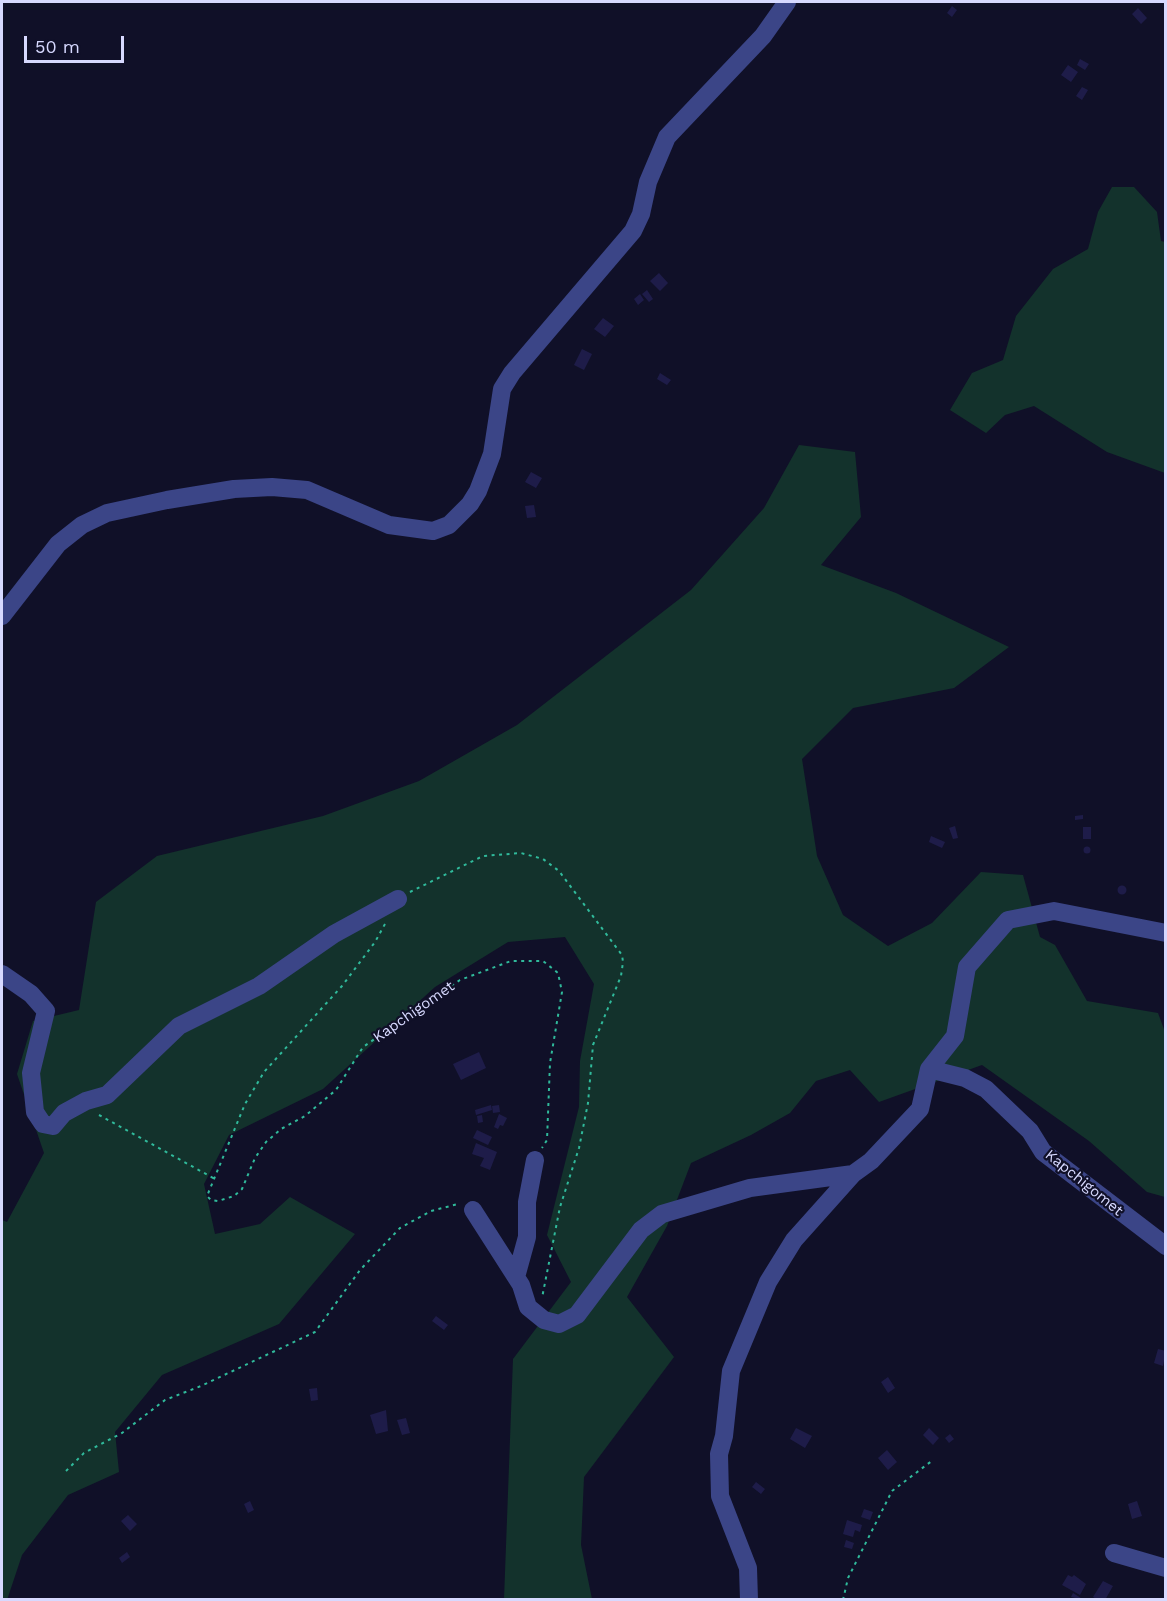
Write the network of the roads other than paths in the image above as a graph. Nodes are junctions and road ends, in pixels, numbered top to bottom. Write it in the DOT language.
graph roads {
  1 [pos="787,2"];
  2 [pos="2,616"];
  3 [pos="399,899"];
  4 [pos="1166,933"];
  5 [pos="2,974"];
  6 [pos="929,1069"];
  7 [pos="535,1160"];
  8 [pos="853,1174"];
  9 [pos="473,1210"];
  10 [pos="1166,1246"];
  11 [pos="516,1278"];
  12 [pos="1114,1553"];
  13 [pos="1166,1568"];
  14 [pos="749,1599"];
  1 -- 2 [label="street"];
  3 -- 5 [label="street"];
  4 -- 6 [label="street"];
  6 -- 8 [label="street"];
  6 -- 10 [label="street, Kapchigomet"];
  7 -- 11 [label="street"];
  8 -- 11 [label="street"];
  8 -- 14 [label="street"];
  9 -- 11 [label="street"];
  12 -- 13 [label="street"];
}
